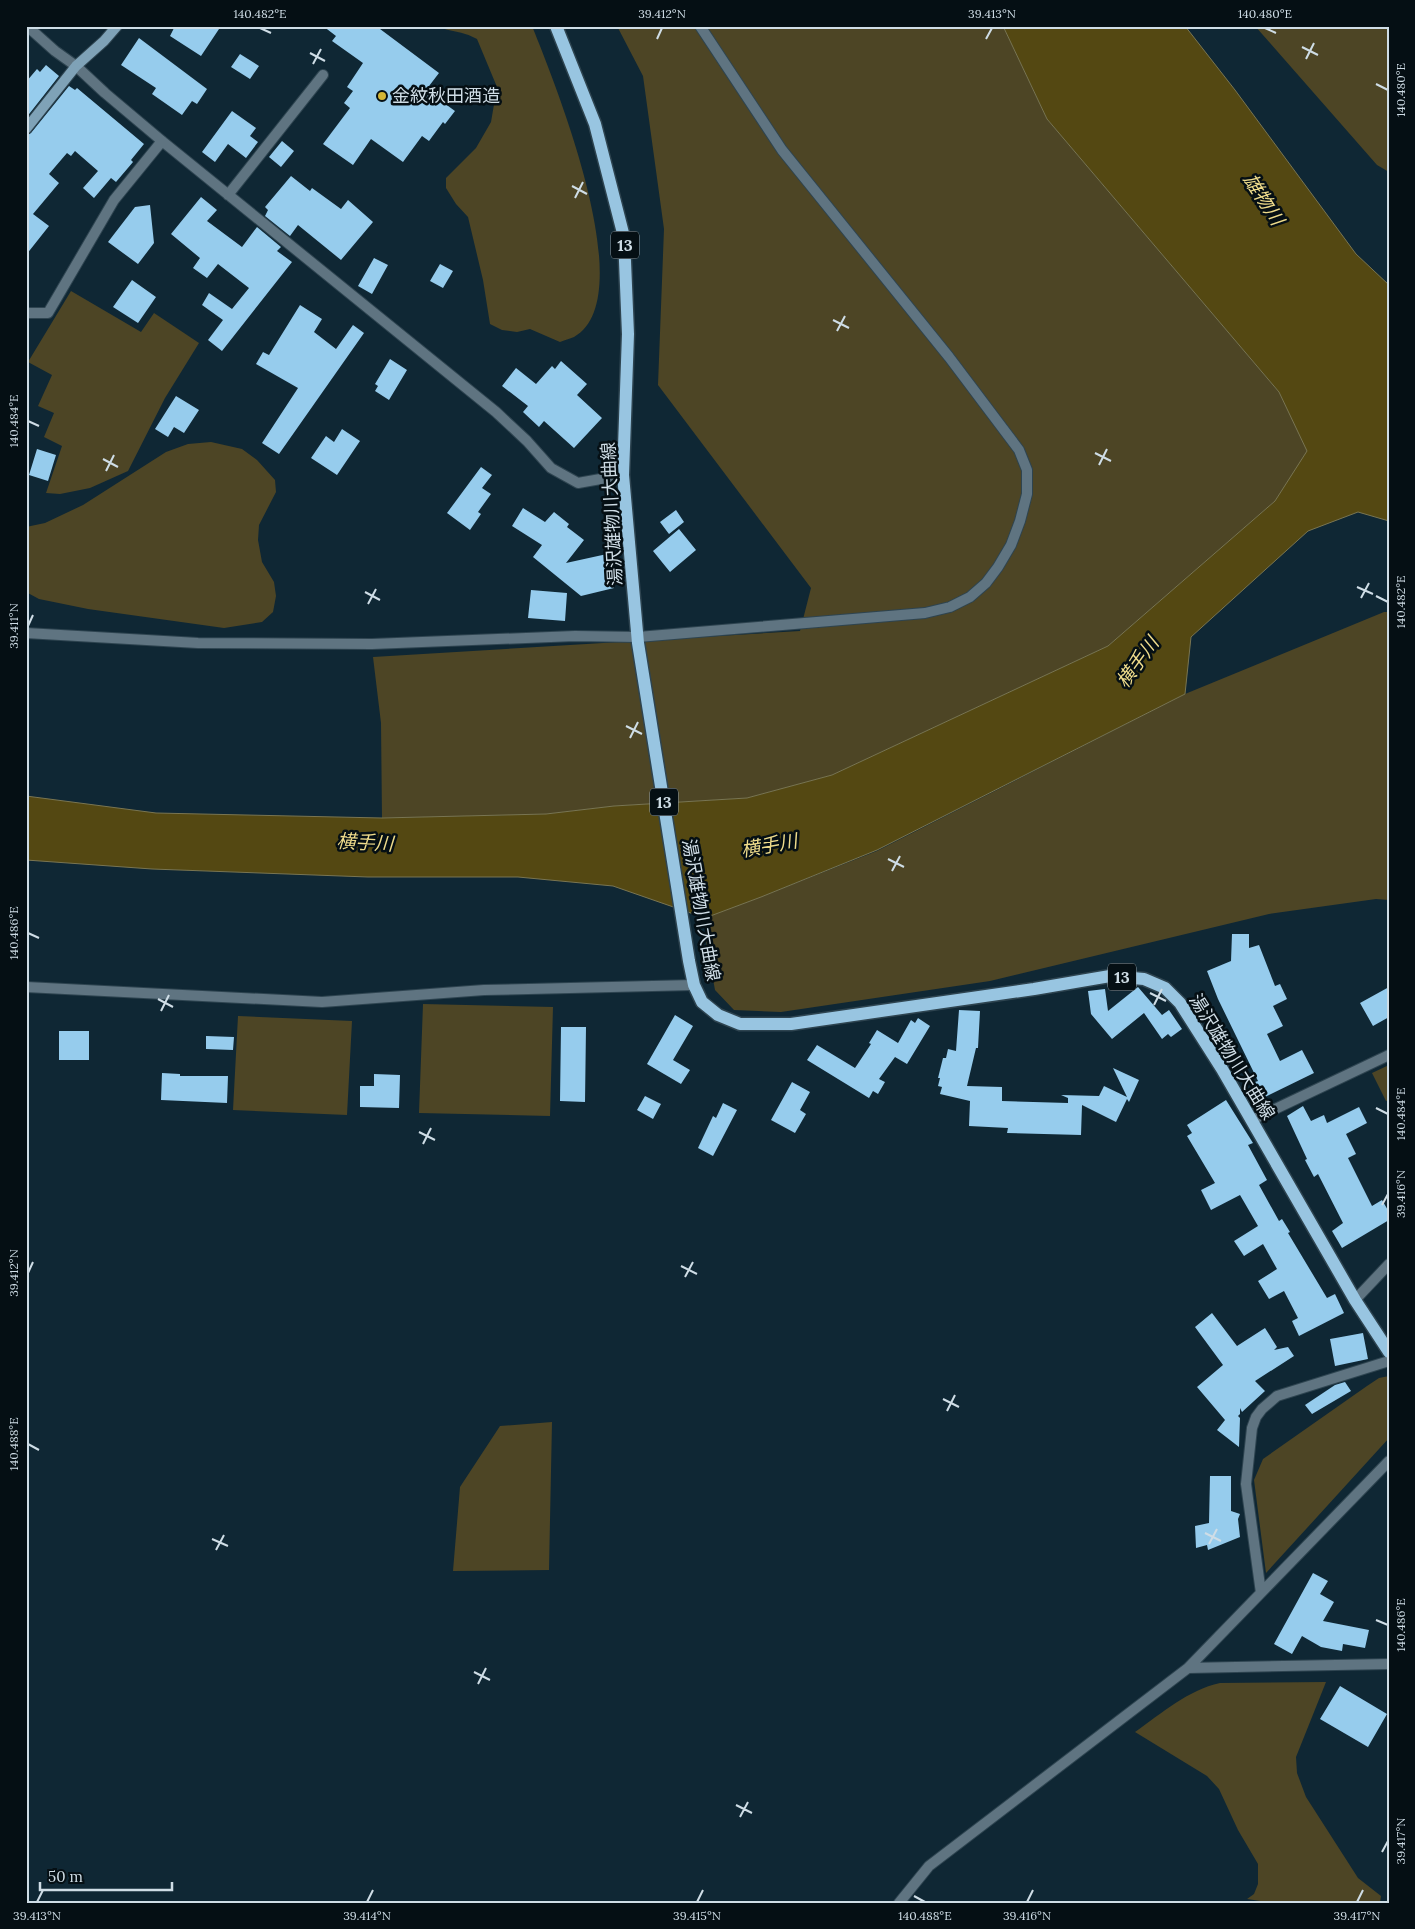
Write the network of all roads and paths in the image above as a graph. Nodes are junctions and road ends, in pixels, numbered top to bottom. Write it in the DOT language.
graph roads {
  1 [pos="27,26"];
  2 [pos="117,26"];
  3 [pos="556,26"];
  4 [pos="700,26"];
  5 [pos="76,66"];
  6 [pos="323,75"];
  7 [pos="26,129"];
  8 [pos="162,141"];
  9 [pos="228,195"];
  10 [pos="26,313"];
  11 [pos="623,475"];
  12 [pos="26,634"];
  13 [pos="638,640"];
  14 [pos="694,985"];
  15 [pos="26,987"];
  16 [pos="1389,1055"];
  17 [pos="1252,1120"];
  18 [pos="1389,1264"];
  19 [pos="1355,1300"];
  20 [pos="1389,1352"];
  21 [pos="1389,1362"];
  22 [pos="1389,1461"];
  23 [pos="1262,1593"];
  24 [pos="1389,1664"];
  25 [pos="1188,1668"];
  26 [pos="899,1903"];
  1 -- 5 [label="street"];
  2 -- 5 [label="main road"];
  3 -- 11 [label="main road, 湯沢雄物川大曲線 / 13"];
  4 -- 13 [label="street"];
  5 -- 7 [label="main road"];
  5 -- 8 [label="street"];
  6 -- 9 [label="street"];
  8 -- 9 [label="street"];
  8 -- 10 [label="street"];
  9 -- 11 [label="street"];
  11 -- 13 [label="main road, 湯沢雄物川大曲線 / 13"];
  12 -- 13 [label="street"];
  13 -- 14 [label="main road, 湯沢雄物川大曲線 / 13"];
  14 -- 15 [label="street"];
  14 -- 17 [label="main road, 湯沢雄物川大曲線 / 13"];
  16 -- 17 [label="street"];
  17 -- 19 [label="main road, 湯沢雄物川大曲線 / 13"];
  18 -- 19 [label="street"];
  19 -- 20 [label="main road, 湯沢雄物川大曲線 / 13"];
  21 -- 23 [label="street"];
  22 -- 23 [label="street"];
  23 -- 25 [label="street"];
  24 -- 25 [label="street"];
  25 -- 26 [label="street"];
}
